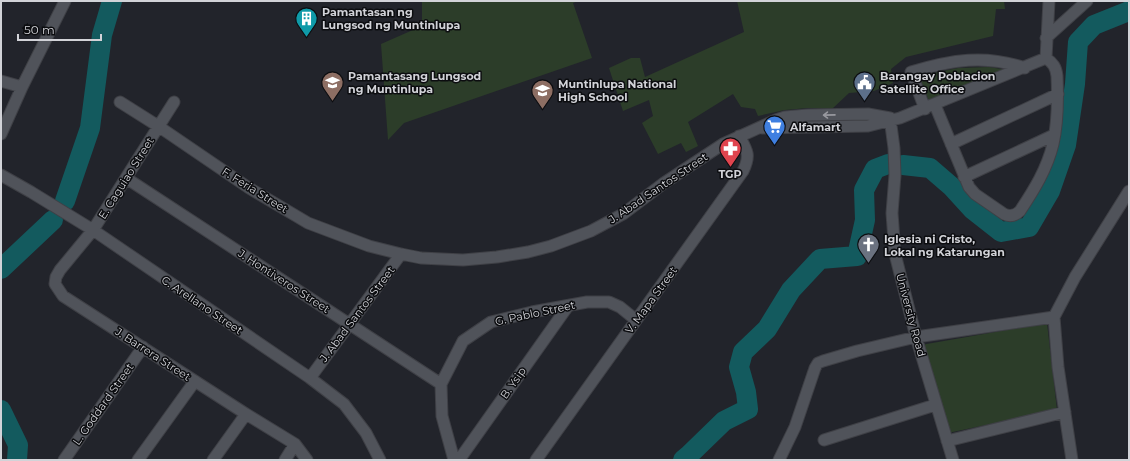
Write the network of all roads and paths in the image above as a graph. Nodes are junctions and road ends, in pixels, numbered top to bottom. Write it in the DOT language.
graph roads {
  1 [pos="65,1"];
  2 [pos="1049,1"];
  3 [pos="1087,1"];
  4 [pos="1046,38"];
  5 [pos="1046,58"];
  6 [pos="1025,68"];
  7 [pos="1,81"];
  8 [pos="22,87"];
  9 [pos="1058,94"];
  10 [pos="120,102"];
  11 [pos="174,102"];
  12 [pos="935,105"];
  13 [pos="925,109"];
  14 [pos="890,119"];
  15 [pos="158,126"];
  16 [pos="1,134"];
  17 [pos="1054,135"];
  18 [pos="739,136"];
  19 [pos="951,144"];
  20 [pos="1,175"];
  21 [pos="964,177"];
  22 [pos="126,178"];
  23 [pos="1129,191"];
  24 [pos="92,230"];
  25 [pos="401,254"];
  26 [pos="568,306"];
  27 [pos="1054,317"];
  28 [pos="636,320"];
  29 [pos="350,324"];
  30 [pos="916,337"];
  31 [pos="143,347"];
  32 [pos="310,378"];
  33 [pos="195,381"];
  34 [pos="441,384"];
  35 [pos="935,405"];
  36 [pos="1065,412"];
  37 [pos="246,414"];
  38 [pos="824,440"];
  39 [pos="947,441"];
  40 [pos="295,444"];
  41 [pos="64,460"];
  42 [pos="138,460"];
  43 [pos="213,460"];
  44 [pos="285,460"];
  45 [pos="307,460"];
  46 [pos="380,460"];
  47 [pos="454,460"];
  48 [pos="459,460"];
  49 [pos="536,460"];
  50 [pos="779,460"];
  51 [pos="953,460"];
  52 [pos="1072,460"];
  1 -- 8 [label="street"];
  2 -- 4 [label="street"];
  3 -- 4 [label="street"];
  4 -- 5 [label="street"];
  5 -- 6 [label="street"];
  5 -- 9 [label="street"];
  6 -- 12 [label="street"];
  6 -- 13 [label="street"];
  7 -- 8 [label="street"];
  8 -- 16 [label="street"];
  9 -- 17 [label="street"];
  9 -- 19 [label="street"];
  10 -- 15 [label="street, F. Feria Street"];
  11 -- 15 [label="street, E. Caguiao Street"];
  12 -- 13 [label="street"];
  12 -- 19 [label="street"];
  13 -- 14 [label="street"];
  14 -- 18 [label="street, J. Abad Santos Street"];
  14 -- 30 [label="street, University Road"];
  15 -- 22 [label="street, E. Caguiao Street"];
  15 -- 25 [label="street, F. Feria Street"];
  17 -- 21 [label="street"];
  17 -- 21 [label="street"];
  18 -- 25 [label="street, J. Abad Santos Street"];
  18 -- 28 [label="street, V. Mapa Street"];
  19 -- 21 [label="street"];
  20 -- 24 [label="street, C. Arellano Street"];
  22 -- 24 [label="street, E. Caguiao Street"];
  22 -- 29 [label="street, J. Hontiveros Street"];
  23 -- 27 [label="street"];
  24 -- 31 [label="street, J. Barrera Street"];
  24 -- 32 [label="street, C. Arellano Street"];
  25 -- 29 [label="street, J. Abad Santos Street"];
  26 -- 28 [label="street, G. Pablo Street"];
  26 -- 34 [label="street, G. Pablo Street"];
  26 -- 48 [label="street, B. Ysip"];
  27 -- 30 [label="street"];
  27 -- 36 [label="street"];
  28 -- 49 [label="street, V. Mapa Street"];
  29 -- 32 [label="street, J. Abad Santos Street"];
  29 -- 34 [label="street, J. Hontiveros Street"];
  30 -- 35 [label="street, University Road"];
  30 -- 50 [label="street"];
  31 -- 33 [label="street, J. Barrera Street"];
  31 -- 41 [label="street, L. Goddard Street"];
  32 -- 46 [label="street, C. Arellano Street"];
  33 -- 37 [label="street, J. Barrera Street"];
  33 -- 42 [label="street"];
  34 -- 47 [label="street, G. Pablo Street"];
  35 -- 38 [label="street"];
  35 -- 39 [label="street, University Road"];
  36 -- 39 [label="street"];
  36 -- 52 [label="street"];
  37 -- 40 [label="street, J. Barrera Street"];
  37 -- 43 [label="street"];
  39 -- 51 [label="street, University Road"];
  40 -- 44 [label="street"];
  40 -- 45 [label="street, J. Barrera Street"];
}
